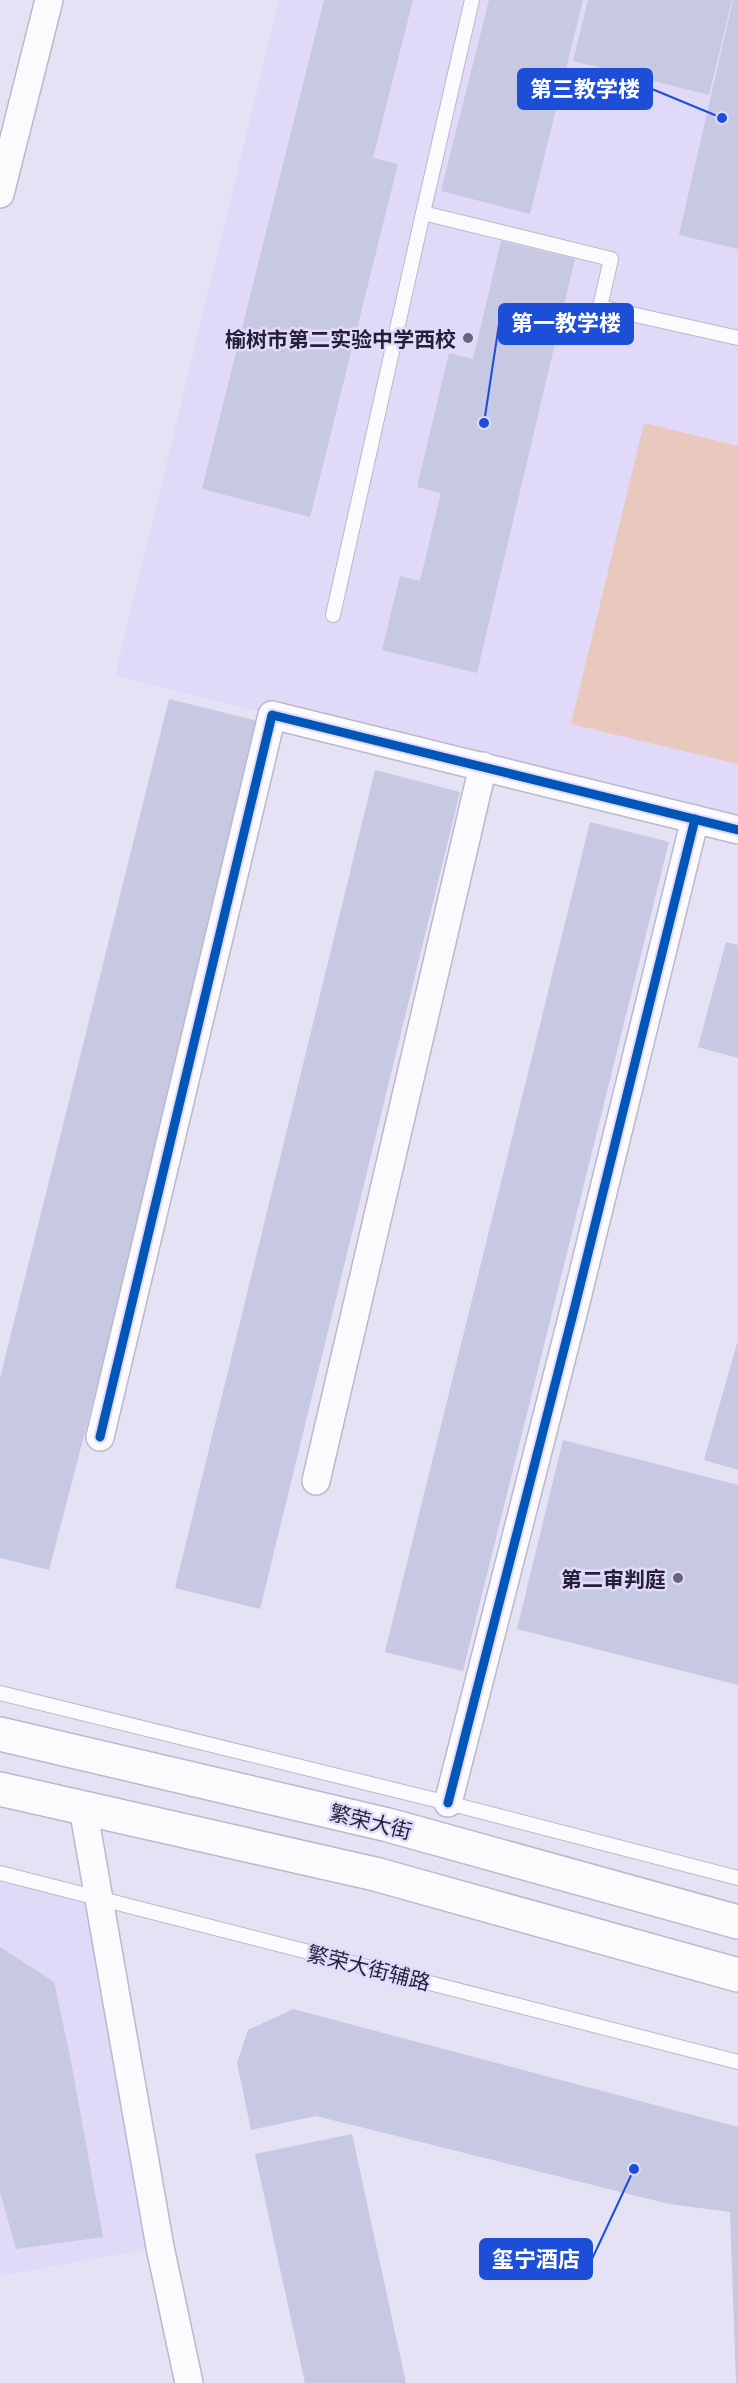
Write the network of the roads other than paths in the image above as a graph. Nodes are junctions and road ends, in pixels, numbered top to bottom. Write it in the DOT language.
graph roads {
  1 [pos="49,0"];
  2 [pos="472,0"];
  3 [pos="0,194"];
  4 [pos="423,213"];
  5 [pos="738,338"];
  6 [pos="333,615"];
  7 [pos="483,766"];
  8 [pos="695,819"];
  9 [pos="738,830"];
  10 [pos="100,1437"];
  11 [pos="316,1480"];
  12 [pos="0,1693"];
  13 [pos="0,1734"];
  14 [pos="0,1789"];
  15 [pos="448,1803"];
  16 [pos="83,1808"];
  17 [pos="0,1874"];
  18 [pos="738,1878"];
  19 [pos="99,1898"];
  20 [pos="738,1922"];
  21 [pos="738,1975"];
  22 [pos="738,2062"];
  23 [pos="189,2383"];
  1 -- 3 [label="street"];
  2 -- 4 [label="lane"];
  4 -- 5 [label="lane"];
  4 -- 6 [label="lane"];
  7 -- 8 [label="street"];
  7 -- 10 [label="street"];
  7 -- 11 [label="street"];
  8 -- 9 [label="street"];
  8 -- 15 [label="street"];
  12 -- 15 [label="lane"];
  13 -- 20 [label="main road, 繁荣大街"];
  14 -- 16 [label="main road"];
  15 -- 18 [label="lane"];
  16 -- 19 [label="street"];
  16 -- 21 [label="main road"];
  17 -- 19 [label="lane, 繁荣大街辅路"];
  19 -- 22 [label="lane, 繁荣大街辅路"];
  19 -- 23 [label="street"];
}
